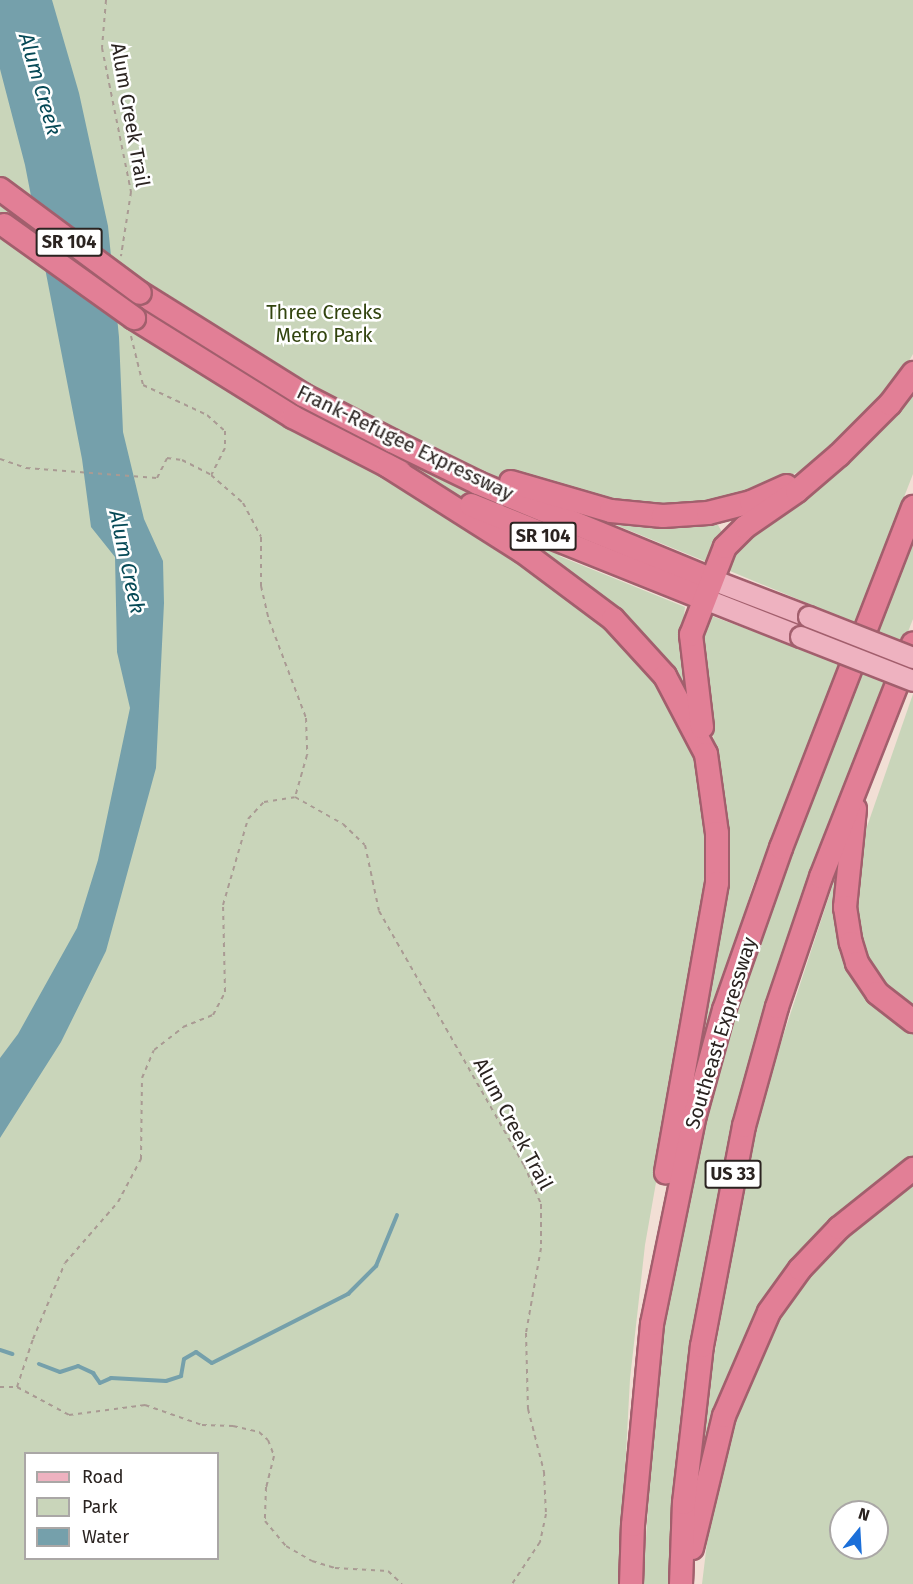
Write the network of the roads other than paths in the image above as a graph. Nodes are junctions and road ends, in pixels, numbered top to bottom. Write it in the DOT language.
graph roads {
  1 [pos="0,189"];
  2 [pos="2,223"];
  3 [pos="913,373"];
  4 [pos="423,456"];
  5 [pos="388,466"];
  6 [pos="820,470"];
  7 [pos="913,507"];
  8 [pos="706,588"];
  9 [pos="913,644"];
  10 [pos="913,658"];
  11 [pos="913,681"];
  12 [pos="706,754"];
  13 [pos="858,781"];
  14 [pos="913,1021"];
  15 [pos="913,1169"];
  16 [pos="657,1287"];
  17 [pos="631,1584"];
  18 [pos="682,1584"];
  1 -- 4 [label="highway, Frank-Refugee Expressway / SR 104, bridge"];
  2 -- 5 [label="highway, Frank-Refugee Expressway / SR 104, bridge"];
  3 -- 6 [label="highway"];
  4 -- 6 [label="highway"];
  4 -- 8 [label="highway, Frank-Refugee Expressway / SR 104"];
  5 -- 8 [label="highway, Frank-Refugee Expressway / SR 104"];
  5 -- 12 [label="highway"];
  6 -- 8 [label="highway"];
  7 -- 16 [label="highway, Southeast Expressway / US 33"];
  8 -- 10 [label="main road, Frank-Refugee Expressway / SR 104, bridge"];
  8 -- 11 [label="main road, Frank-Refugee Expressway / SR 104, bridge"];
  8 -- 12 [label="highway"];
  9 -- 13 [label="highway, US 33"];
  12 -- 16 [label="highway"];
  13 -- 14 [label="highway"];
  13 -- 18 [label="highway, US 33"];
  15 -- 18 [label="highway"];
  16 -- 17 [label="highway, Southeast Expressway / US 33"];
}
